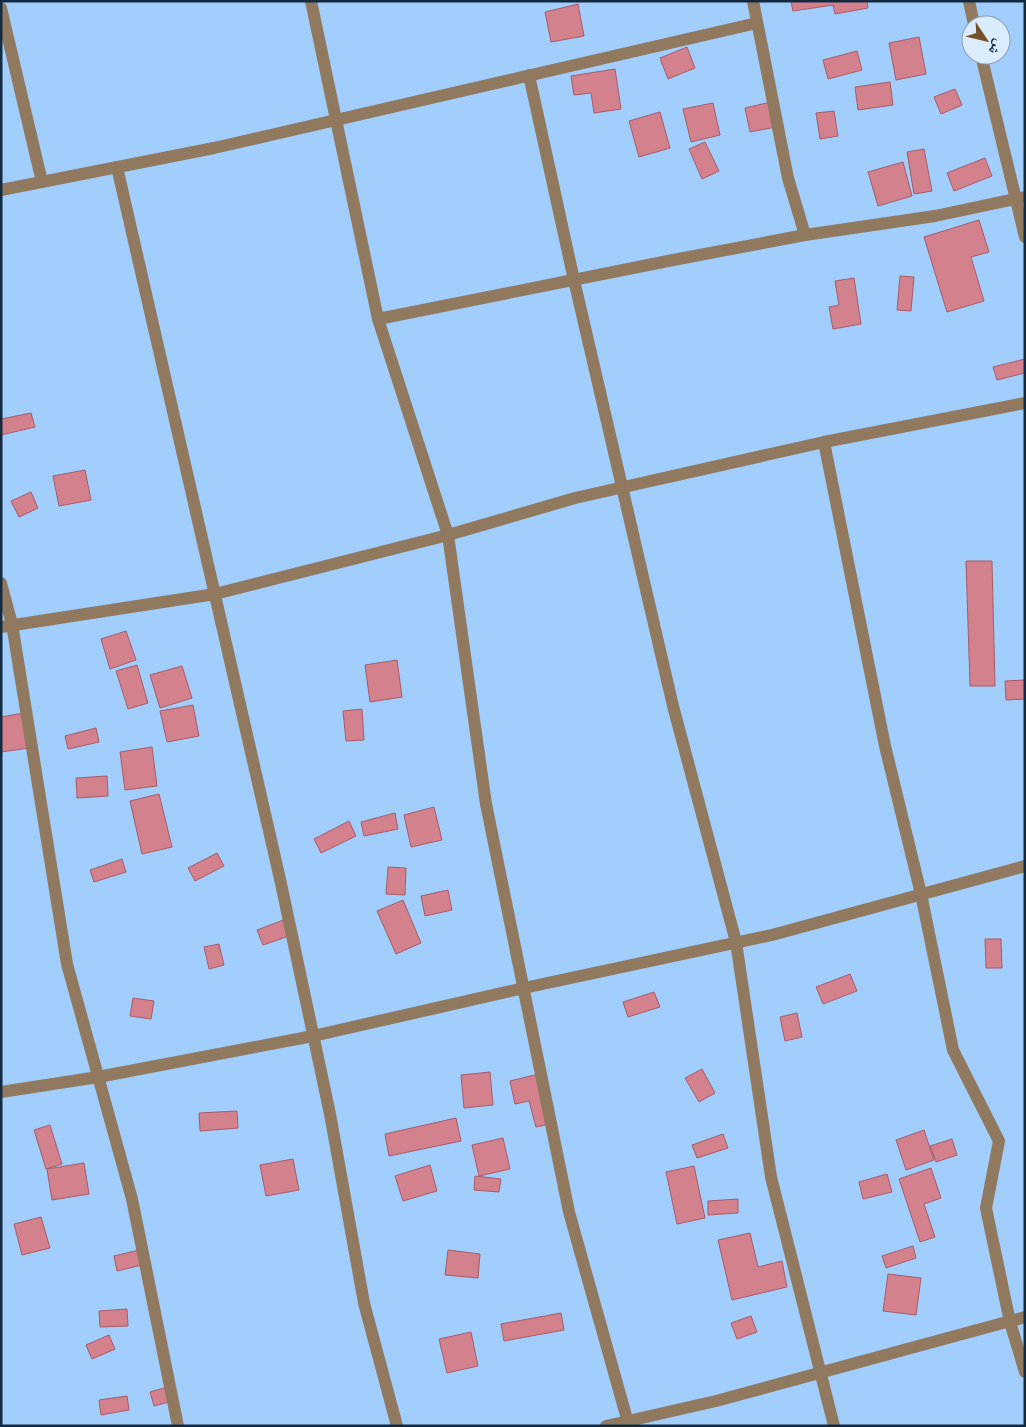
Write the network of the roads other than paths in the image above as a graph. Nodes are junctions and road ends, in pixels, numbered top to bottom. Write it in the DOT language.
graph roads {
  1 [pos="310,1"];
  2 [pos="753,1"];
  3 [pos="969,1"];
  4 [pos="1,8"];
  5 [pos="972,15"];
  6 [pos="757,23"];
  7 [pos="984,65"];
  8 [pos="529,75"];
  9 [pos="336,120"];
  10 [pos="117,168"];
  11 [pos="42,182"];
  12 [pos="1,190"];
  13 [pos="1020,198"];
  14 [pos="804,235"];
  15 [pos="1025,237"];
  16 [pos="574,280"];
  17 [pos="378,319"];
  18 [pos="1025,403"];
  19 [pos="824,442"];
  20 [pos="622,488"];
  21 [pos="448,535"];
  22 [pos="1,583"];
  23 [pos="215,594"];
  24 [pos="7,625"];
  25 [pos="1025,866"];
  26 [pos="922,894"];
  27 [pos="736,942"];
  28 [pos="524,988"];
  29 [pos="313,1036"];
  30 [pos="98,1077"];
  31 [pos="1,1092"];
  32 [pos="1025,1318"];
  33 [pos="1010,1322"];
  34 [pos="1025,1372"];
  35 [pos="821,1373"];
  36 [pos="629,1423"];
  37 [pos="178,1426"];
  38 [pos="397,1426"];
  39 [pos="606,1426"];
  40 [pos="834,1426"];
  1 -- 9 [label="street"];
  2 -- 6 [label="street"];
  3 -- 5 [label="street"];
  4 -- 11 [label="street"];
  6 -- 8 [label="street"];
  6 -- 14 [label="street"];
  7 -- 13 [label="street"];
  8 -- 9 [label="street"];
  8 -- 16 [label="street"];
  9 -- 10 [label="street"];
  9 -- 17 [label="street"];
  10 -- 11 [label="street"];
  10 -- 23 [label="street"];
  11 -- 12 [label="street"];
  13 -- 14 [label="street"];
  13 -- 15 [label="street"];
  14 -- 16 [label="street"];
  16 -- 17 [label="street"];
  16 -- 20 [label="street"];
  17 -- 21 [label="street"];
  18 -- 19 [label="street"];
  19 -- 20 [label="street"];
  19 -- 26 [label="street"];
  20 -- 21 [label="street"];
  20 -- 27 [label="street"];
  21 -- 23 [label="street"];
  21 -- 28 [label="street"];
  22 -- 24 [label="street"];
  23 -- 24 [label="street"];
  23 -- 29 [label="street"];
  24 -- 30 [label="street"];
  25 -- 26 [label="street"];
  26 -- 27 [label="street"];
  26 -- 33 [label="street"];
  27 -- 28 [label="street"];
  27 -- 35 [label="street"];
  28 -- 29 [label="street"];
  28 -- 36 [label="street"];
  29 -- 30 [label="street"];
  29 -- 38 [label="street"];
  30 -- 31 [label="street"];
  30 -- 37 [label="street"];
  32 -- 33 [label="street"];
  33 -- 34 [label="street"];
  33 -- 35 [label="street"];
  35 -- 36 [label="street"];
  35 -- 40 [label="street"];
  36 -- 39 [label="street"];
}
